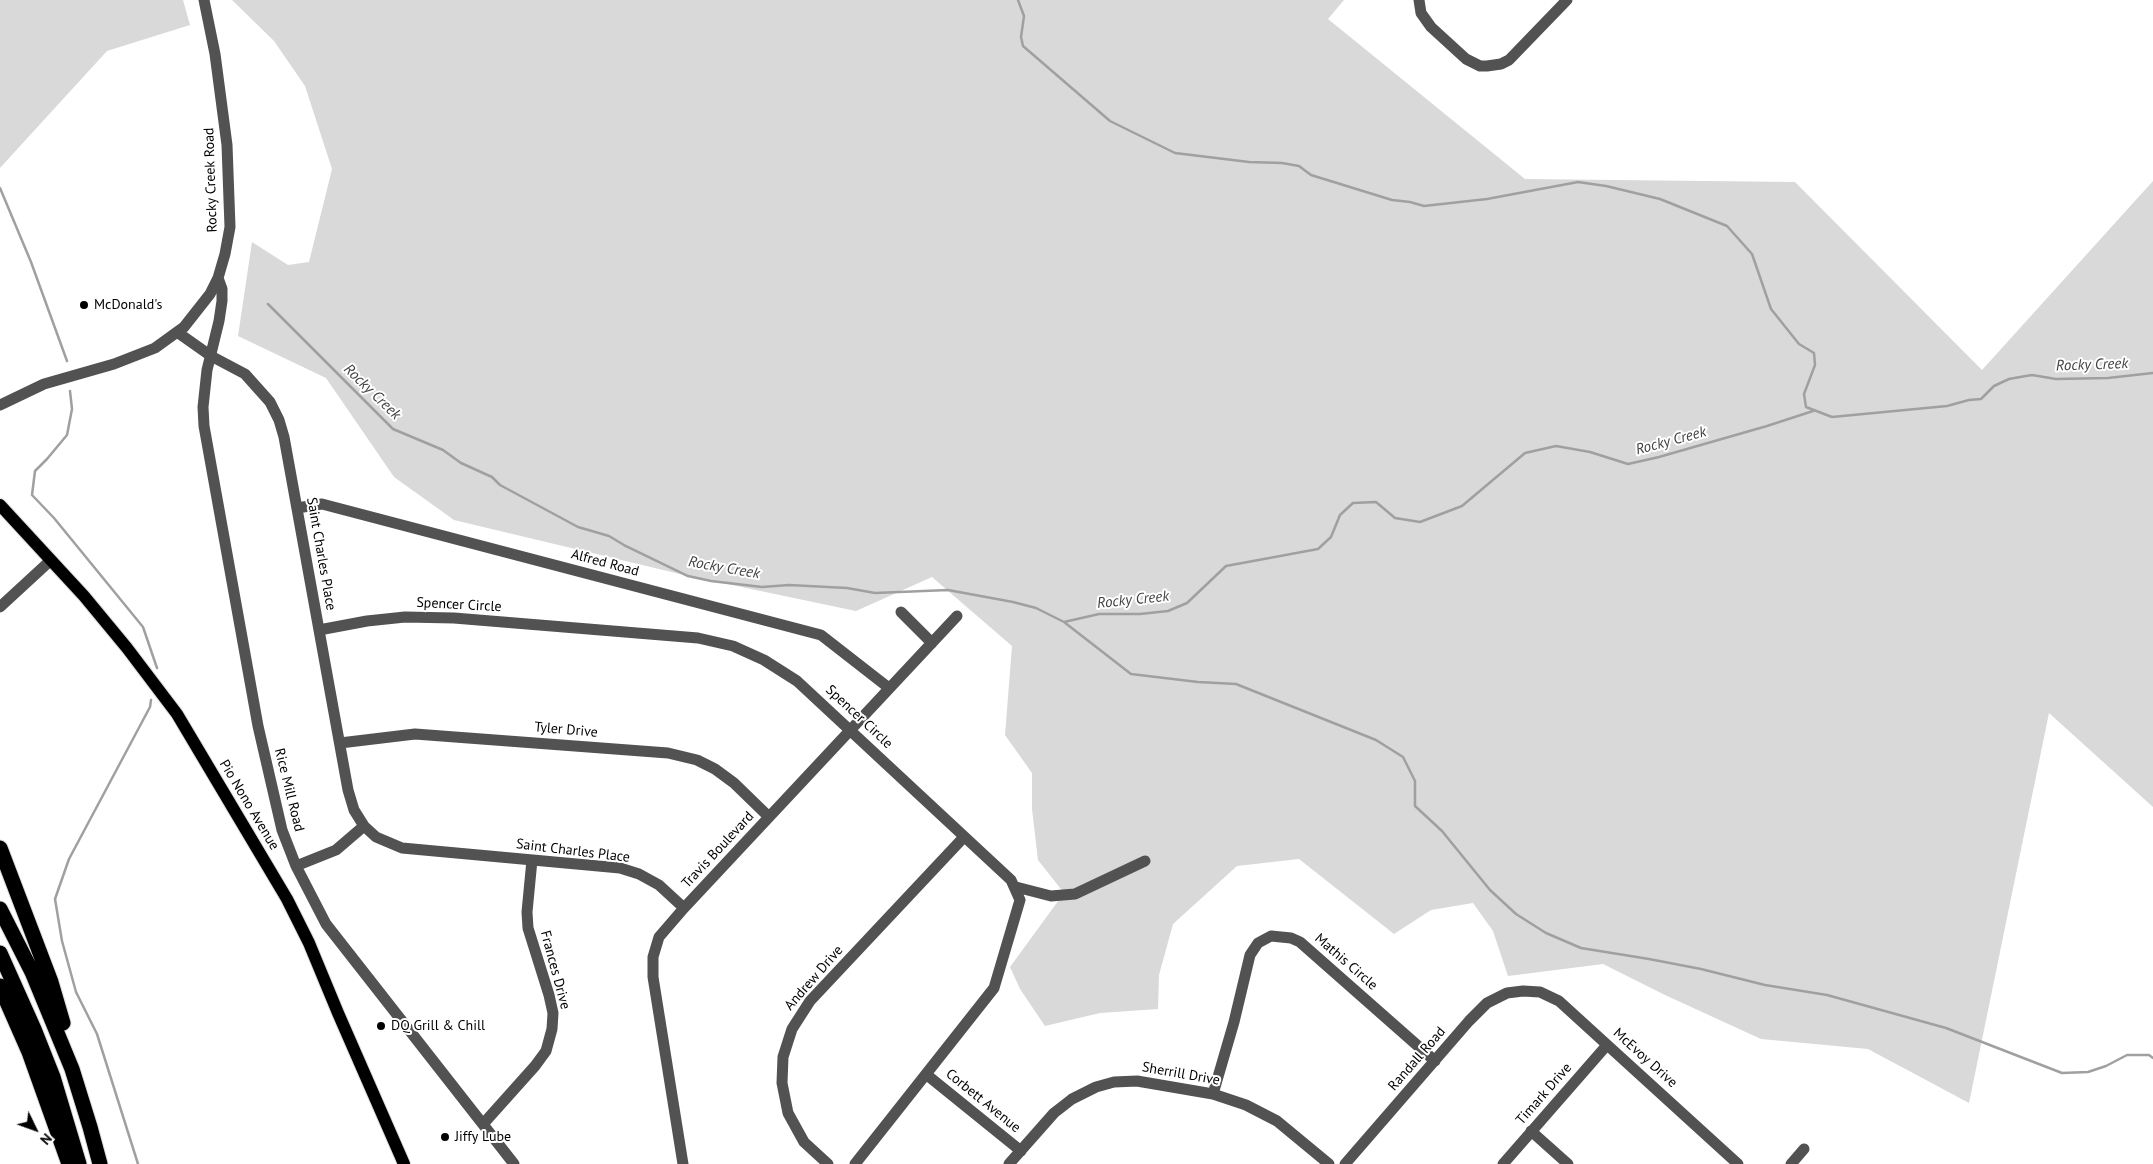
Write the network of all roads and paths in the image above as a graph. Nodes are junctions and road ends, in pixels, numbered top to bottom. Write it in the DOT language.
graph roads {
  1 [pos="204,0"];
  2 [pos="1419,0"];
  3 [pos="1567,0"];
  4 [pos="218,278"];
  5 [pos="177,332"];
  6 [pos="211,356"];
  7 [pos="0,405"];
  8 [pos="0,505"];
  9 [pos="297,508"];
  10 [pos="50,560"];
  11 [pos="0,607"];
  12 [pos="901,612"];
  13 [pos="957,616"];
  14 [pos="319,630"];
  15 [pos="932,643"];
  16 [pos="889,688"];
  17 [pos="850,730"];
  18 [pos="340,743"];
  19 [pos="769,817"];
  20 [pos="364,826"];
  21 [pos="964,836"];
  22 [pos="0,848"];
  23 [pos="532,860"];
  24 [pos="1145,861"];
  25 [pos="296,866"];
  26 [pos="1016,887"];
  27 [pos="684,908"];
  28 [pos="0,909"];
  29 [pos="0,953"];
  30 [pos="0,986"];
  31 [pos="1523,991"];
  32 [pos="1607,1044"];
  33 [pos="1435,1061"];
  34 [pos="72,1069"];
  35 [pos="926,1075"];
  36 [pos="1213,1094"];
  37 [pos="484,1123"];
  38 [pos="1532,1131"];
  39 [pos="1804,1149"];
  40 [pos="1021,1151"];
  41 [pos="69,1164"];
  42 [pos="79,1164"];
  43 [pos="100,1164"];
  44 [pos="404,1164"];
  45 [pos="514,1164"];
  46 [pos="683,1164"];
  47 [pos="828,1164"];
  48 [pos="855,1164"];
  49 [pos="1009,1164"];
  50 [pos="1328,1164"];
  51 [pos="1345,1164"];
  52 [pos="1503,1164"];
  53 [pos="1568,1164"];
  54 [pos="1738,1164"];
  55 [pos="1791,1164"];
  1 -- 4 [label="street, Rocky Creek Road"];
  2 -- 3 [label="street"];
  4 -- 5 [label="street, Rocky Creek Road"];
  4 -- 6 [label="street, Rice Mill Road"];
  5 -- 6 [label="street, Saint Charles Place"];
  5 -- 7 [label="street, Rocky Creek Road"];
  6 -- 9 [label="street, Saint Charles Place"];
  6 -- 25 [label="street, Rice Mill Road"];
  8 -- 10 [label="main road, Pio Nono Avenue"];
  9 -- 14 [label="street, Saint Charles Place"];
  9 -- 16 [label="street, Alfred Road"];
  10 -- 11 [label="street"];
  10 -- 44 [label="main road, Pio Nono Avenue"];
  12 -- 15 [label="street"];
  13 -- 15 [label="street, Travis Boulevard"];
  14 -- 17 [label="street, Spencer Circle"];
  14 -- 18 [label="street, Saint Charles Place"];
  15 -- 16 [label="street, Travis Boulevard"];
  16 -- 17 [label="street, Travis Boulevard"];
  17 -- 19 [label="street, Travis Boulevard"];
  17 -- 21 [label="street, Spencer Circle"];
  18 -- 19 [label="street, Tyler Drive"];
  18 -- 20 [label="street, Saint Charles Place"];
  19 -- 27 [label="street, Travis Boulevard"];
  20 -- 23 [label="street, Saint Charles Place"];
  20 -- 25 [label="street"];
  21 -- 26 [label="street, Spencer Circle"];
  21 -- 47 [label="street, Andrew Drive"];
  22 -- 34 [label="highway"];
  23 -- 27 [label="street, Saint Charles Place"];
  23 -- 37 [label="street, Frances Drive"];
  24 -- 26 [label="street"];
  25 -- 37 [label="street, Rice Mill Road"];
  26 -- 35 [label="street"];
  27 -- 46 [label="street, Travis Boulevard"];
  28 -- 34 [label="highway"];
  29 -- 42 [label="highway"];
  30 -- 41 [label="highway"];
  31 -- 32 [label="street, McEvoy Drive"];
  31 -- 33 [label="street, Randall Road"];
  32 -- 38 [label="street, Timark Drive"];
  32 -- 54 [label="street, McEvoy Drive"];
  33 -- 36 [label="street, Mathis Circle"];
  33 -- 51 [label="street, Randall Road"];
  34 -- 43 [label="highway"];
  35 -- 40 [label="street, Corbett Avenue"];
  35 -- 48 [label="street"];
  36 -- 40 [label="street, Sherrill Drive"];
  36 -- 50 [label="street, Sherrill Drive"];
  37 -- 45 [label="street, Rice Mill Road"];
  38 -- 52 [label="street, Timark Drive"];
  38 -- 53 [label="street"];
  39 -- 55 [label="street"];
  40 -- 49 [label="street, Sherrill Drive"];
}
